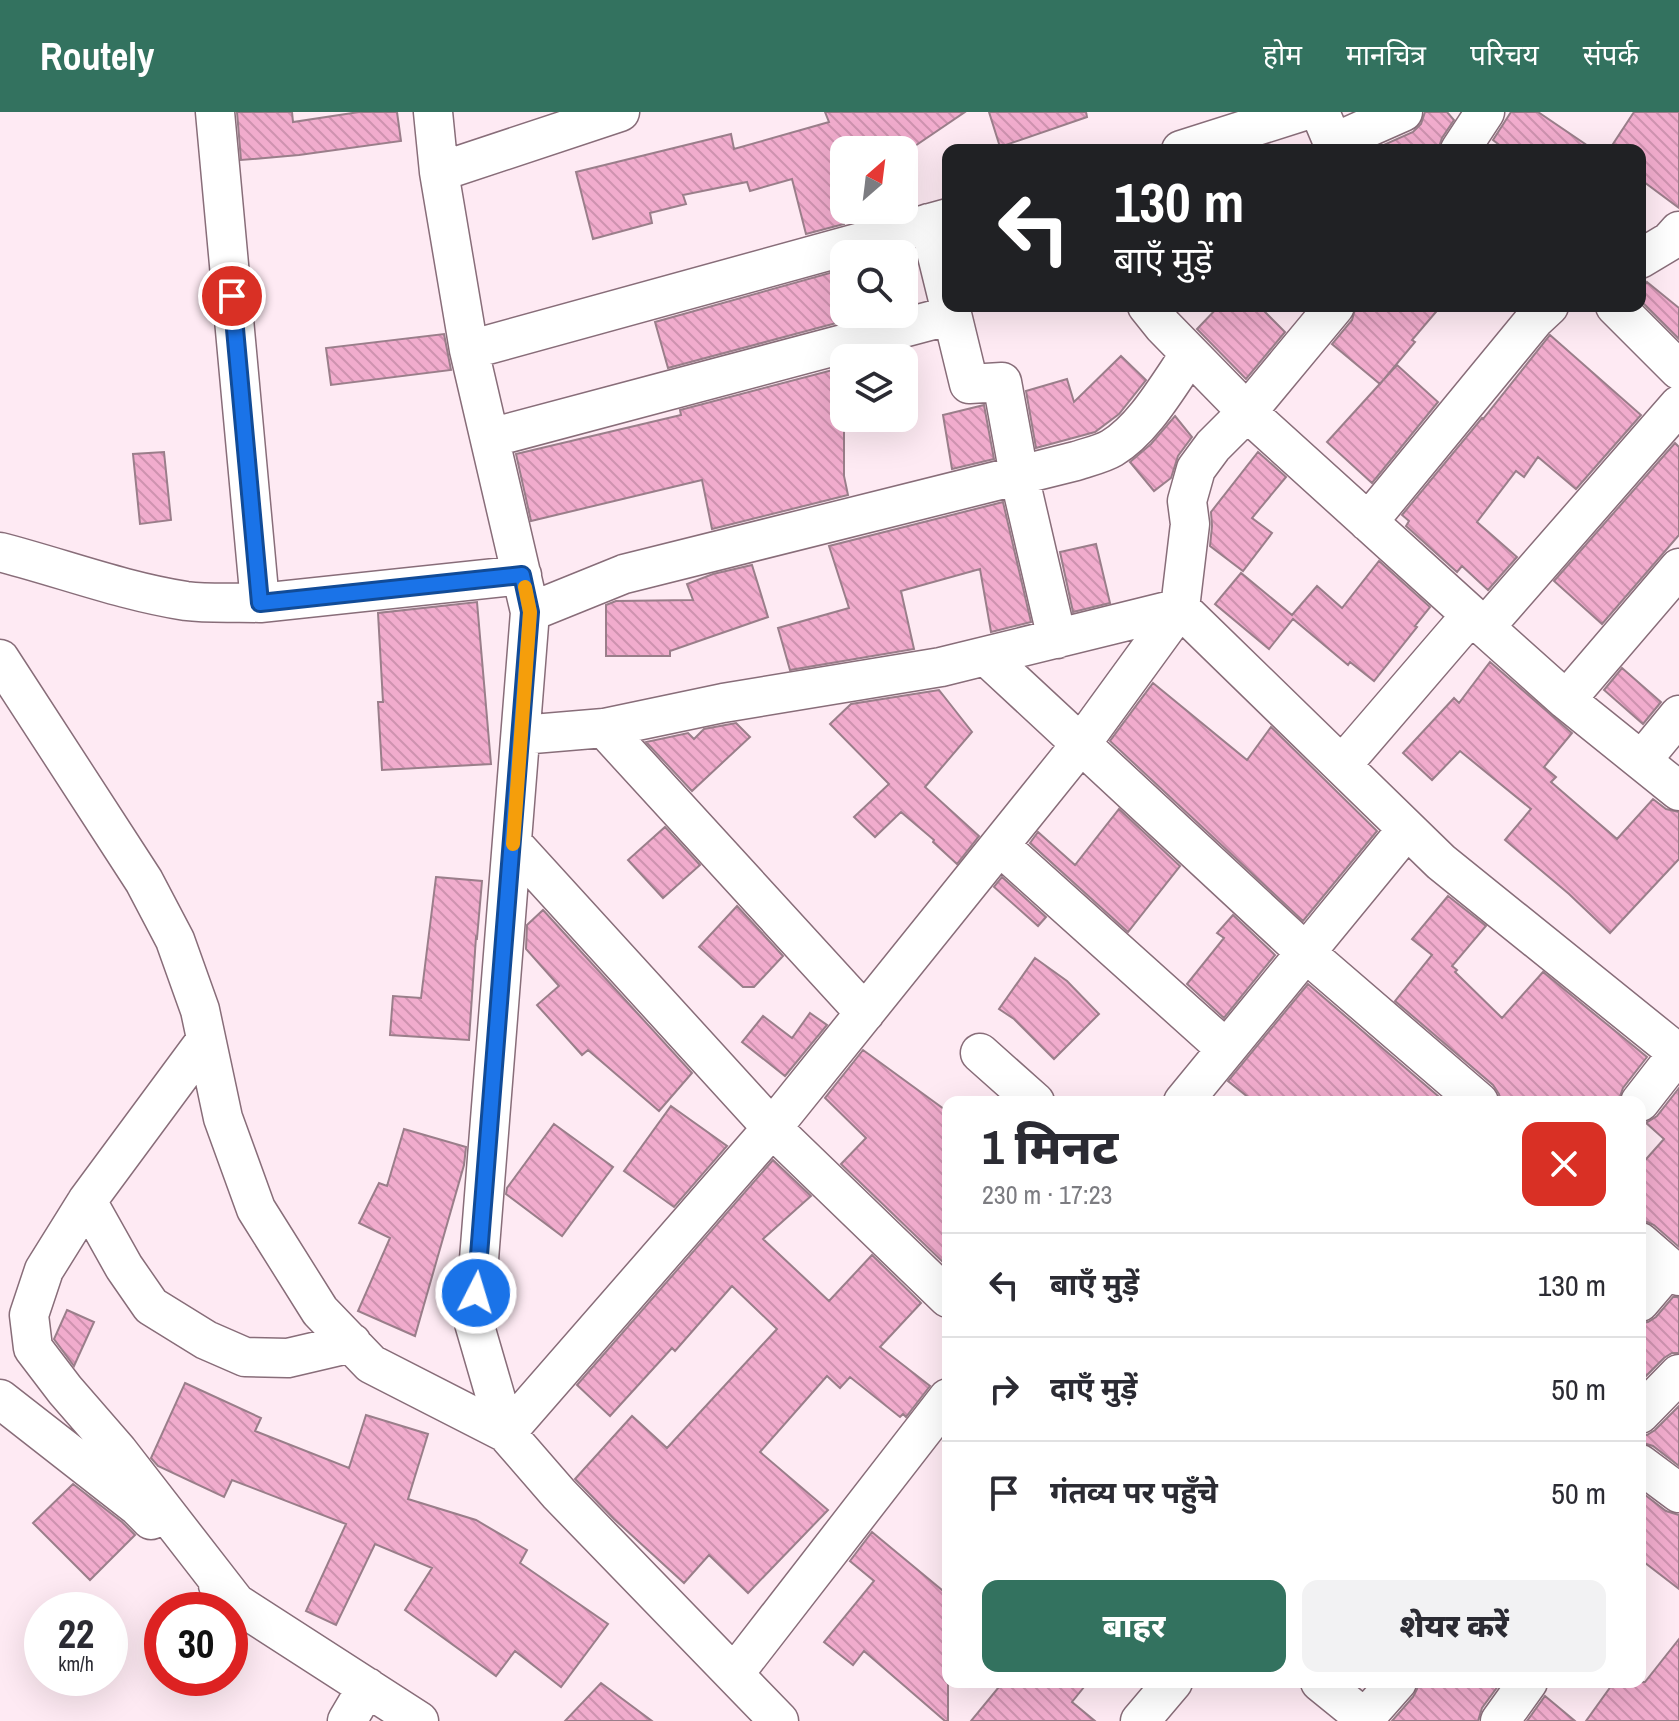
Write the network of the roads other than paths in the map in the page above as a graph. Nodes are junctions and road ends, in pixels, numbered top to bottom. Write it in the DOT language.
graph roads {
  1 [pos="215,112"];
  2 [pos="433,112"];
  3 [pos="620,112"];
  4 [pos="1301,112"];
  5 [pos="1320,112"];
  6 [pos="1403,112"];
  7 [pos="1485,112"];
  8 [pos="1200,144"];
  9 [pos="1464,144"];
  10 [pos="439,172"];
  11 [pos="939,220"];
  12 [pos="1679,231"];
  13 [pos="942,244"];
  14 [pos="1646,255"];
  15 [pos="942,309"];
  16 [pos="951,312"];
  17 [pos="1152,312"];
  18 [pos="1330,312"];
  19 [pos="1543,312"];
  20 [pos="1621,312"];
  21 [pos="469,350"];
  22 [pos="1190,354"];
  23 [pos="1679,370"];
  24 [pos="1679,405"];
  25 [pos="1247,412"];
  26 [pos="490,438"];
  27 [pos="1019,475"];
  28 [pos="1368,522"];
  29 [pos="0,552"];
  30 [pos="1679,568"];
  31 [pos="522,575"];
  32 [pos="260,603"];
  33 [pos="1180,608"];
  34 [pos="530,612"];
  35 [pos="1478,621"];
  36 [pos="1057,639"];
  37 [pos="986,656"];
  38 [pos="0,659"];
  39 [pos="1566,700"];
  40 [pos="1679,715"];
  41 [pos="604,728"];
  42 [pos="521,735"];
  43 [pos="1081,744"];
  44 [pos="1642,760"];
  45 [pos="1342,765"];
  46 [pos="1679,791"];
  47 [pos="1407,829"];
  48 [pos="513,844"];
  49 [pos="1000,846"];
  50 [pos="1306,953"];
  51 [pos="865,1013"];
  52 [pos="206,1040"];
  53 [pos="1226,1049"];
  54 [pos="980,1053"];
  55 [pos="1679,1053"];
  56 [pos="1028,1096"];
  57 [pos="1188,1096"];
  58 [pos="1472,1096"];
  59 [pos="1645,1096"];
  60 [pos="772,1128"];
  61 [pos="87,1201"];
  62 [pos="1646,1247"];
  63 [pos="1674,1272"];
  64 [pos="942,1292"];
  65 [pos="1646,1297"];
  66 [pos="352,1343"];
  67 [pos="1679,1374"];
  68 [pos="0,1399"];
  69 [pos="942,1406"];
  70 [pos="1646,1408"];
  71 [pos="506,1433"];
  72 [pos="1646,1468"];
  73 [pos="1679,1493"];
  74 [pos="225,1592"];
  75 [pos="227,1592"];
  76 [pos="248,1611"];
  77 [pos="734,1674"];
  78 [pos="367,1687"];
  79 [pos="1168,1688"];
  80 [pos="1327,1688"];
  81 [pos="1392,1688"];
  82 [pos="1524,1688"];
  83 [pos="1366,1720"];
  84 [pos="347,1721"];
  85 [pos="419,1721"];
  86 [pos="779,1721"];
  87 [pos="1140,1721"];
  88 [pos="1500,1721"];
  1 -- 32 [label="street"];
  2 -- 10 [label="street"];
  3 -- 10 [label="street"];
  4 -- 8 [label="street"];
  5 -- 6 [label="street"];
  7 -- 9 [label="street"];
  10 -- 21 [label="street"];
  11 -- 13 [label="street"];
  11 -- 21 [label="street"];
  12 -- 14 [label="street"];
  15 -- 26 [label="street"];
  16 -- 27 [label="street"];
  17 -- 22 [label="street"];
  18 -- 25 [label="street"];
  19 -- 28 [label="street"];
  20 -- 23 [label="street"];
  21 -- 26 [label="street"];
  22 -- 25 [label="street"];
  22 -- 27 [label="street"];
  24 -- 35 [label="street"];
  25 -- 28 [label="street"];
  25 -- 33 [label="street"];
  26 -- 31 [label="street"];
  27 -- 34 [label="street"];
  27 -- 36 [label="street"];
  28 -- 35 [label="street"];
  29 -- 32 [label="street"];
  30 -- 39 [label="street"];
  31 -- 32 [label="street"];
  31 -- 34 [label="street"];
  33 -- 36 [label="street"];
  33 -- 43 [label="street"];
  33 -- 45 [label="street"];
  34 -- 42 [label="street"];
  35 -- 39 [label="street"];
  35 -- 45 [label="street"];
  36 -- 37 [label="street"];
  37 -- 41 [label="street"];
  37 -- 43 [label="street"];
  38 -- 52 [label="street"];
  39 -- 44 [label="street"];
  40 -- 44 [label="street"];
  41 -- 42 [label="street"];
  41 -- 51 [label="street"];
  42 -- 48 [label="street"];
  43 -- 49 [label="street"];
  43 -- 50 [label="street"];
  44 -- 46 [label="street"];
  45 -- 47 [label="street"];
  47 -- 50 [label="street"];
  47 -- 55 [label="street"];
  48 -- 60 [label="street"];
  48 -- 71 [label="street"];
  49 -- 51 [label="street"];
  49 -- 53 [label="street"];
  50 -- 53 [label="street"];
  50 -- 58 [label="street"];
  51 -- 60 [label="street"];
  52 -- 61 [label="street"];
  52 -- 66 [label="street"];
  53 -- 57 [label="street"];
  54 -- 56 [label="street"];
  55 -- 59 [label="street"];
  60 -- 64 [label="street"];
  60 -- 71 [label="street"];
  61 -- 66 [label="street"];
  61 -- 75 [label="street"];
  62 -- 63 [label="street"];
  63 -- 65 [label="street"];
  66 -- 71 [label="street"];
  67 -- 70 [label="street"];
  68 -- 74 [label="street"];
  69 -- 77 [label="street"];
  71 -- 77 [label="street"];
  72 -- 73 [label="street"];
  76 -- 78 [label="street"];
  77 -- 86 [label="street"];
  78 -- 84 [label="street"];
  78 -- 85 [label="street"];
  79 -- 87 [label="street"];
  80 -- 83 [label="street"];
  81 -- 83 [label="street"];
  82 -- 88 [label="street"];
}
